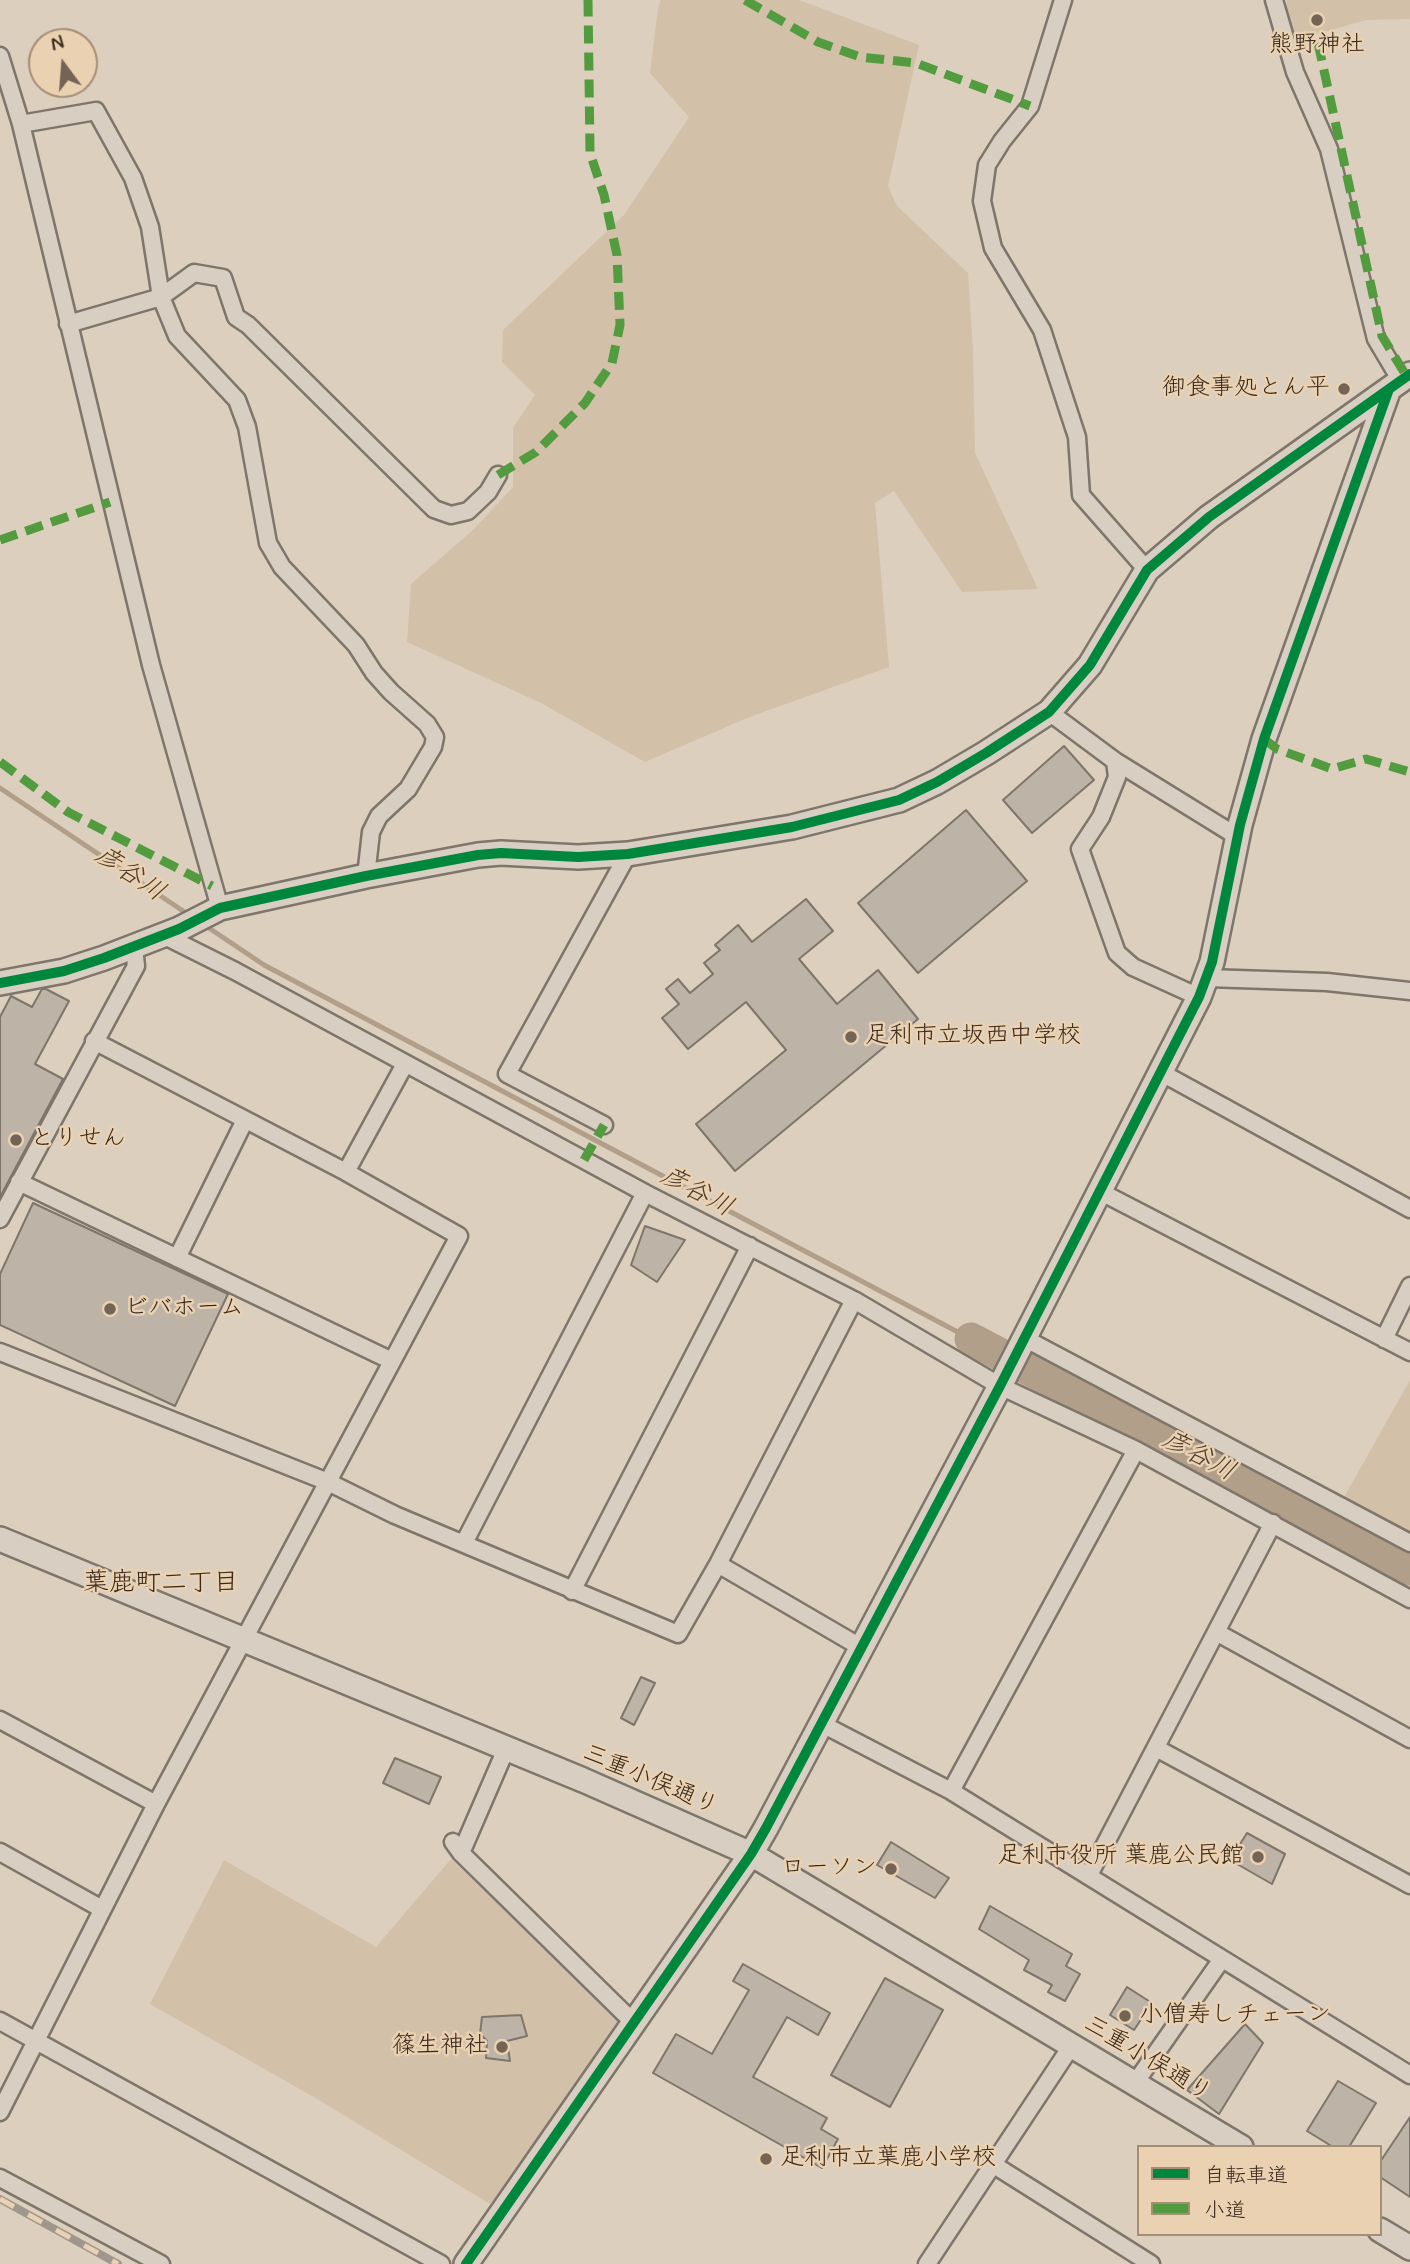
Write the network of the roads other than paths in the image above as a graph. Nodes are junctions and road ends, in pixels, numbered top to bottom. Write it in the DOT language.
graph roads {
  1 [pos="1063,0"];
  2 [pos="1274,0"];
  3 [pos="0,56"];
  4 [pos="20,124"];
  5 [pos="160,296"];
  6 [pos="68,324"];
  7 [pos="1400,381"];
  8 [pos="498,475"];
  9 [pos="1147,570"];
  10 [pos="1049,712"];
  11 [pos="1115,761"];
  12 [pos="1238,837"];
  13 [pos="628,854"];
  14 [pos="366,876"];
  15 [pos="215,910"];
  16 [pos="171,932"];
  17 [pos="134,947"];
  18 [pos="0,983"];
  19 [pos="1203,987"];
  20 [pos="1410,991"];
  21 [pos="94,1041"];
  22 [pos="405,1064"];
  23 [pos="1160,1072"];
  24 [pos="245,1120"];
  25 [pos="604,1125"];
  26 [pos="346,1172"];
  27 [pos="19,1182"];
  28 [pos="1099,1191"];
  29 [pos="645,1192"];
  30 [pos="1410,1209"];
  31 [pos="0,1219"];
  32 [pos="750,1246"];
  33 [pos="177,1258"];
  34 [pos="1410,1286"];
  35 [pos="854,1300"];
  36 [pos="1384,1339"];
  37 [pos="1021,1345"];
  38 [pos="0,1352"];
  39 [pos="1410,1352"];
  40 [pos="392,1361"];
  41 [pos="1003,1381"];
  42 [pos="1136,1450"];
  43 [pos="328,1482"];
  44 [pos="1273,1524"];
  45 [pos="0,1539"];
  46 [pos="464,1543"];
  47 [pos="1410,1543"];
  48 [pos="718,1564"];
  49 [pos="572,1591"];
  50 [pos="1410,1599"];
  51 [pos="1216,1632"];
  52 [pos="245,1640"];
  53 [pos="862,1648"];
  54 [pos="0,1720"];
  55 [pos="822,1724"];
  56 [pos="1410,1739"];
  57 [pos="1156,1748"];
  58 [pos="506,1749"];
  59 [pos="951,1791"];
  60 [pos="156,1804"];
  61 [pos="0,1852"];
  62 [pos="751,1854"];
  63 [pos="1089,1875"];
  64 [pos="1410,1885"];
  65 [pos="102,1909"];
  66 [pos="1222,1959"];
  67 [pos="0,2021"];
  68 [pos="634,2023"];
  69 [pos="35,2040"];
  70 [pos="1072,2045"];
  71 [pos="1410,2075"];
  72 [pos="1135,2083"];
  73 [pos="0,2112"];
  74 [pos="1238,2145"];
  75 [pos="993,2165"];
  76 [pos="0,2178"];
  77 [pos="1382,2231"];
  78 [pos="1410,2248"];
  79 [pos="161,2264"];
  80 [pos="442,2264"];
  81 [pos="466,2264"];
  82 [pos="927,2264"];
  83 [pos="1151,2264"];
  1 -- 9 [label="street"];
  2 -- 7 [label="street"];
  3 -- 4 [label="street"];
  4 -- 5 [label="street"];
  4 -- 6 [label="street"];
  5 -- 6 [label="street"];
  5 -- 8 [label="street"];
  5 -- 14 [label="street"];
  6 -- 15 [label="street"];
  7 -- 9 [label="street"];
  7 -- 12 [label="street"];
  9 -- 10 [label="street"];
  10 -- 11 [label="street"];
  10 -- 13 [label="street"];
  11 -- 12 [label="street"];
  11 -- 19 [label="street"];
  12 -- 19 [label="street"];
  13 -- 14 [label="street"];
  13 -- 25 [label="street"];
  14 -- 15 [label="street"];
  15 -- 16 [label="street"];
  16 -- 17 [label="street"];
  16 -- 22 [label="street"];
  17 -- 18 [label="street"];
  17 -- 21 [label="street"];
  19 -- 20 [label="street"];
  19 -- 23 [label="street"];
  21 -- 24 [label="street"];
  21 -- 27 [label="street"];
  22 -- 26 [label="street"];
  22 -- 29 [label="street"];
  23 -- 28 [label="street"];
  23 -- 30 [label="street"];
  24 -- 26 [label="street"];
  24 -- 33 [label="street"];
  26 -- 40 [label="street"];
  27 -- 31 [label="street"];
  27 -- 33 [label="street"];
  28 -- 36 [label="street"];
  28 -- 37 [label="street"];
  29 -- 32 [label="street"];
  29 -- 46 [label="street"];
  32 -- 35 [label="street"];
  32 -- 49 [label="street"];
  33 -- 40 [label="street"];
  34 -- 36 [label="street"];
  35 -- 41 [label="street"];
  35 -- 48 [label="street"];
  36 -- 39 [label="street"];
  37 -- 41 [label="street"];
  37 -- 47 [label="street"];
  38 -- 43 [label="street"];
  40 -- 43 [label="street"];
  41 -- 42 [label="street"];
  41 -- 53 [label="street"];
  42 -- 44 [label="street"];
  42 -- 59 [label="street"];
  43 -- 46 [label="street"];
  43 -- 52 [label="street"];
  44 -- 50 [label="street"];
  44 -- 51 [label="street"];
  45 -- 52 [label="street, 三重小俣通り"];
  46 -- 49 [label="street"];
  48 -- 49 [label="street"];
  48 -- 53 [label="street"];
  51 -- 56 [label="street"];
  51 -- 57 [label="street"];
  52 -- 58 [label="street, 三重小俣通り"];
  52 -- 60 [label="street"];
  53 -- 55 [label="street"];
  54 -- 60 [label="street"];
  55 -- 59 [label="street"];
  55 -- 62 [label="street"];
  57 -- 63 [label="street"];
  57 -- 64 [label="street"];
  58 -- 62 [label="street, 三重小俣通り"];
  58 -- 68 [label="street"];
  59 -- 63 [label="street"];
  60 -- 65 [label="street"];
  61 -- 65 [label="street"];
  62 -- 68 [label="street"];
  62 -- 70 [label="street, 三重小俣通り"];
  63 -- 66 [label="street"];
  65 -- 69 [label="street"];
  66 -- 71 [label="street"];
  66 -- 72 [label="street"];
  67 -- 69 [label="street"];
  68 -- 81 [label="street"];
  69 -- 73 [label="street"];
  69 -- 80 [label="street"];
  70 -- 72 [label="street, 三重小俣通り"];
  70 -- 75 [label="street"];
  72 -- 74 [label="street, 三重小俣通り"];
  75 -- 82 [label="street"];
  75 -- 83 [label="street"];
  76 -- 79 [label="street"];
  77 -- 78 [label="street"];
}
